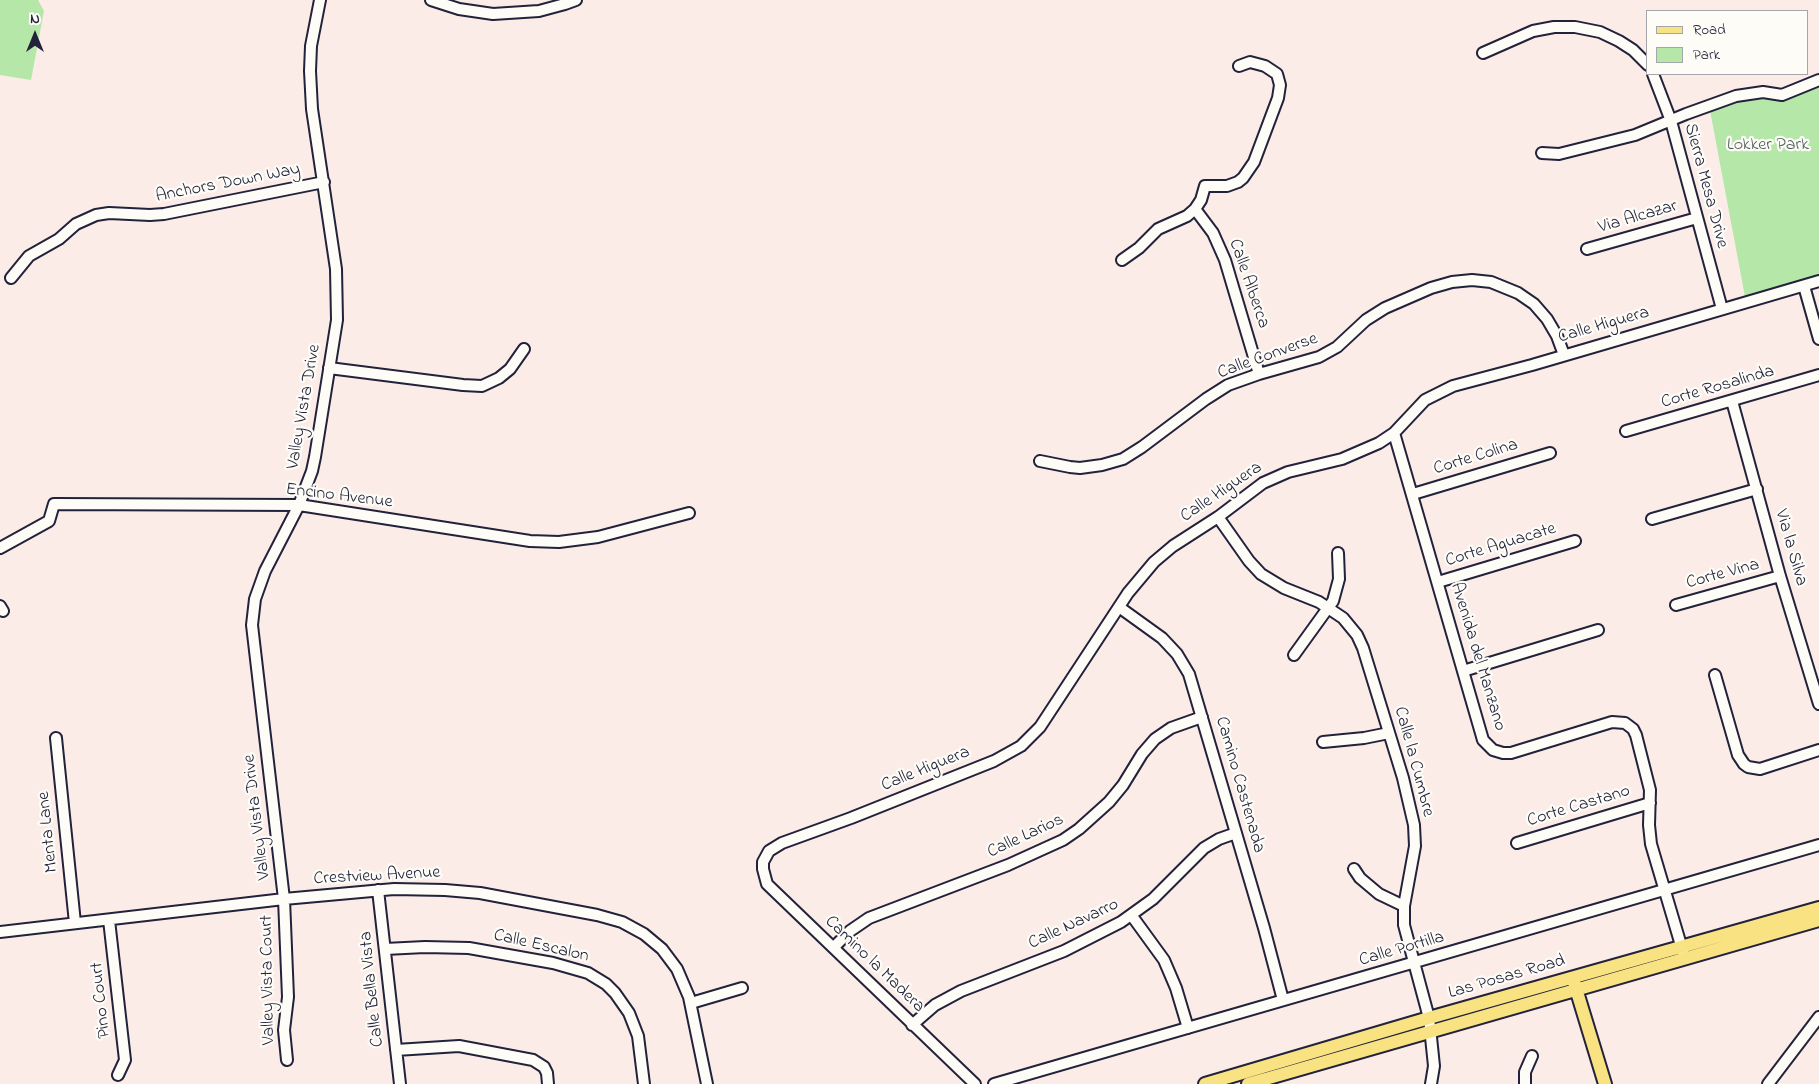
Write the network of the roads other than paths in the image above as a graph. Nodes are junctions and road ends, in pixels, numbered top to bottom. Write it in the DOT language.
graph roads {
  1 [pos="320,0"];
  2 [pos="431,0"];
  3 [pos="576,0"];
  4 [pos="1483,53"];
  5 [pos="1646,63"];
  6 [pos="1239,66"];
  7 [pos="1654,75"];
  8 [pos="1819,80"];
  9 [pos="1671,121"];
  10 [pos="1542,153"];
  11 [pos="324,182"];
  12 [pos="1195,209"];
  13 [pos="1697,218"];
  14 [pos="1587,249"];
  15 [pos="1122,260"];
  16 [pos="11,278"];
  17 [pos="1819,281"];
  18 [pos="1804,286"];
  19 [pos="1722,309"];
  20 [pos="1819,339"];
  21 [pos="524,349"];
  22 [pos="1564,355"];
  23 [pos="329,368"];
  24 [pos="1259,374"];
  25 [pos="1819,375"];
  26 [pos="1732,401"];
  27 [pos="1626,431"];
  28 [pos="1394,432"];
  29 [pos="1550,454"];
  30 [pos="1040,461"];
  31 [pos="1756,490"];
  32 [pos="1413,494"];
  33 [pos="299,506"];
  34 [pos="689,513"];
  35 [pos="1218,516"];
  36 [pos="1652,518"];
  37 [pos="1575,541"];
  38 [pos="0,548"];
  39 [pos="1338,553"];
  40 [pos="1780,576"];
  41 [pos="1438,582"];
  42 [pos="1676,605"];
  43 [pos="1328,607"];
  44 [pos="1119,608"];
  45 [pos="1598,630"];
  46 [pos="1294,655"];
  47 [pos="1463,671"];
  48 [pos="1715,675"];
  49 [pos="1819,704"];
  50 [pos="1202,717"];
  51 [pos="1390,733"];
  52 [pos="56,738"];
  53 [pos="1323,742"];
  54 [pos="1819,750"];
  55 [pos="1650,803"];
  56 [pos="1236,833"];
  57 [pos="1518,843"];
  58 [pos="1819,845"];
  59 [pos="763,862"];
  60 [pos="1354,869"];
  61 [pos="378,890"];
  62 [pos="1666,890"];
  63 [pos="284,899"];
  64 [pos="1404,906"];
  65 [pos="1819,908"];
  66 [pos="1132,916"];
  67 [pos="109,920"];
  68 [pos="1819,920"];
  69 [pos="75,924"];
  70 [pos="0,932"];
  71 [pos="834,947"];
  72 [pos="386,950"];
  73 [pos="1683,953"];
  74 [pos="1415,963"];
  75 [pos="1575,984"];
  76 [pos="742,988"];
  77 [pos="1283,1000"];
  78 [pos="691,1003"];
  79 [pos="1819,1017"];
  80 [pos="1429,1018"];
  81 [pos="912,1025"];
  82 [pos="1188,1028"];
  83 [pos="1431,1031"];
  84 [pos="396,1050"];
  85 [pos="1532,1056"];
  86 [pos="287,1060"];
  87 [pos="118,1076"];
  88 [pos="400,1084"];
  89 [pos="548,1084"];
  90 [pos="644,1084"];
  91 [pos="707,1084"];
  92 [pos="975,1084"];
  93 [pos="994,1084"];
  94 [pos="1205,1084"];
  95 [pos="1248,1084"];
  96 [pos="1431,1084"];
  97 [pos="1526,1084"];
  98 [pos="1605,1084"];
  99 [pos="1768,1084"];
  1 -- 11 [label="street, Valley Vista Drive"];
  2 -- 3 [label="street"];
  4 -- 5 [label="street"];
  6 -- 12 [label="street"];
  7 -- 9 [label="street, Sierra Mesa Drive"];
  8 -- 9 [label="street"];
  9 -- 10 [label="street"];
  9 -- 13 [label="street, Sierra Mesa Drive"];
  11 -- 16 [label="street, Anchors Down Way"];
  11 -- 23 [label="street, Valley Vista Drive"];
  12 -- 15 [label="street"];
  12 -- 24 [label="street, Calle Alberca"];
  13 -- 14 [label="street, Via Alcazar"];
  13 -- 19 [label="street, Sierra Mesa Drive"];
  17 -- 18 [label="street, Calle Higuera"];
  18 -- 19 [label="street, Calle Higuera"];
  18 -- 20 [label="street"];
  19 -- 22 [label="street, Calle Higuera"];
  21 -- 23 [label="street"];
  22 -- 24 [label="street, Calle Converse"];
  22 -- 28 [label="street, Calle Higuera"];
  23 -- 33 [label="street, Valley Vista Drive"];
  24 -- 30 [label="street, Calle Converse"];
  25 -- 26 [label="street, Corte Rosalinda"];
  26 -- 27 [label="street, Corte Rosalinda"];
  26 -- 31 [label="street, Via la Silva"];
  28 -- 32 [label="street, Avenida del Manzano"];
  28 -- 35 [label="street, Calle Higuera"];
  29 -- 32 [label="street, Corte Colina"];
  31 -- 36 [label="street"];
  31 -- 40 [label="street, Via la Silva"];
  32 -- 41 [label="street, Avenida del Manzano"];
  33 -- 34 [label="street, Encino Avenue"];
  33 -- 38 [label="street, Encino Avenue"];
  33 -- 63 [label="street, Valley Vista Drive"];
  35 -- 43 [label="street, Calle la Cumbre"];
  35 -- 44 [label="street, Calle Higuera"];
  37 -- 41 [label="street, Corte Aguacate"];
  39 -- 43 [label="street"];
  40 -- 42 [label="street, Corte Vina"];
  40 -- 49 [label="street, Via la Silva"];
  41 -- 47 [label="street, Avenida del Manzano"];
  43 -- 46 [label="street"];
  43 -- 51 [label="street, Calle la Cumbre"];
  44 -- 50 [label="street, Camino Castenada"];
  44 -- 59 [label="street, Calle Higuera"];
  45 -- 47 [label="street"];
  47 -- 55 [label="street, Avenida del Manzano"];
  48 -- 54 [label="street"];
  50 -- 56 [label="street, Camino Castenada"];
  50 -- 71 [label="street, Calle Larios"];
  51 -- 53 [label="street"];
  51 -- 64 [label="street, Calle la Cumbre"];
  52 -- 69 [label="street, Menta Lane"];
  55 -- 57 [label="street, Corte Castano"];
  55 -- 62 [label="street, Avenida del Manzano"];
  56 -- 66 [label="street, Calle Navarro"];
  56 -- 77 [label="street, Camino Castenada"];
  58 -- 62 [label="street, Calle Portilla"];
  59 -- 71 [label="street, Camino la Madera"];
  60 -- 64 [label="street"];
  61 -- 63 [label="street, Crestview Avenue"];
  61 -- 72 [label="street, Calle Bella Vista"];
  61 -- 78 [label="street, Crestview Avenue"];
  62 -- 73 [label="street, Avenida del Manzano"];
  62 -- 74 [label="street, Calle Portilla"];
  63 -- 67 [label="street, Crestview Avenue"];
  63 -- 86 [label="street, Valley Vista Court"];
  64 -- 74 [label="street, Calle la Cumbre"];
  65 -- 73 [label="main road, Las Posas Road"];
  66 -- 81 [label="street, Calle Navarro"];
  66 -- 82 [label="street"];
  67 -- 69 [label="street, Crestview Avenue"];
  67 -- 87 [label="street, Pino Court"];
  68 -- 73 [label="main road, Las Posas Road"];
  69 -- 70 [label="street, Crestview Avenue"];
  71 -- 81 [label="street, Camino la Madera"];
  72 -- 84 [label="street, Calle Bella Vista"];
  72 -- 90 [label="street, Calle Escalon"];
  73 -- 75 [label="main road, Las Posas Road"];
  74 -- 77 [label="street, Calle Portilla"];
  74 -- 80 [label="street, Calle la Cumbre"];
  75 -- 80 [label="main road, Las Posas Road"];
  75 -- 83 [label="main road, Las Posas Road"];
  75 -- 98 [label="main road"];
  76 -- 78 [label="street"];
  77 -- 82 [label="street, Calle Portilla"];
  78 -- 91 [label="street, Crestview Avenue"];
  79 -- 99 [label="street"];
  80 -- 83 [label="street, Calle la Cumbre"];
  80 -- 94 [label="main road, Las Posas Road"];
  81 -- 92 [label="street, Camino la Madera"];
  82 -- 93 [label="street, Calle Portilla"];
  83 -- 95 [label="main road, Las Posas Road"];
  83 -- 96 [label="street, Calle la Cumbre"];
  84 -- 88 [label="street, Calle Bella Vista"];
  84 -- 89 [label="street"];
  85 -- 97 [label="street"];
}
